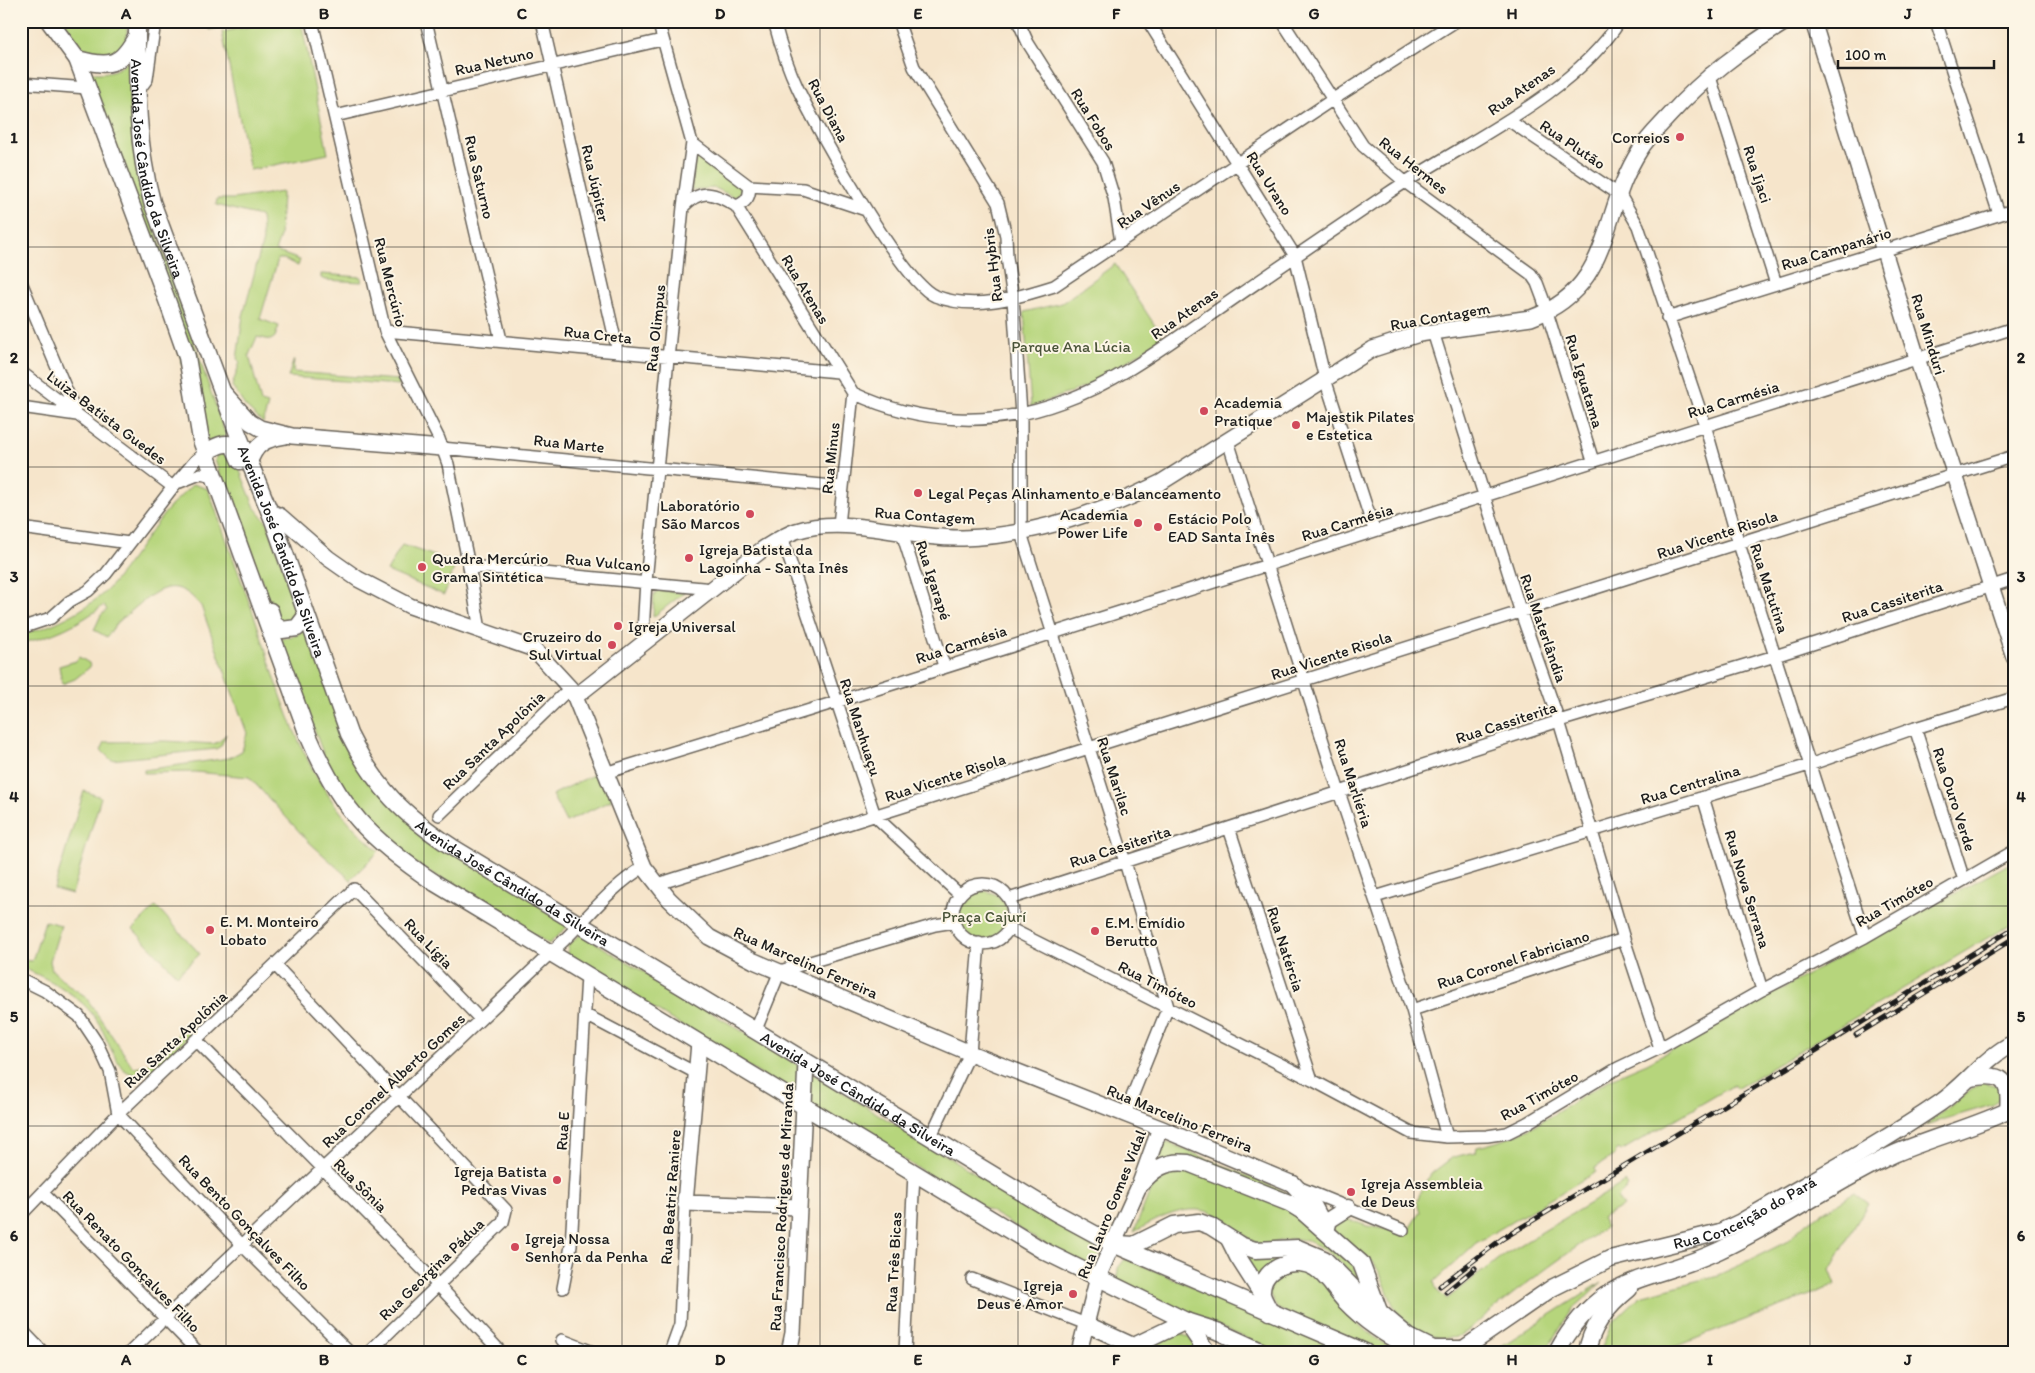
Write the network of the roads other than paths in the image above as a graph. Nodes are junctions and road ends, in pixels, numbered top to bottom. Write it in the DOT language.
graph roads {
  1 [pos="48,21"];
  2 [pos="155,21"];
  3 [pos="312,21"];
  4 [pos="426,21"];
  5 [pos="542,21"];
  6 [pos="658,21"];
  7 [pos="774,21"];
  8 [pos="1018,21"];
  9 [pos="1148,21"];
  10 [pos="1282,21"];
  11 [pos="1456,21"];
  12 [pos="1620,21"];
  13 [pos="1787,21"];
  14 [pos="1813,21"];
  15 [pos="1936,21"];
  16 [pos="897,23"];
  17 [pos="137,28"];
  18 [pos="662,40"];
  19 [pos="77,59"];
  20 [pos="552,64"];
  21 [pos="1709,74"];
  22 [pos="21,83"];
  23 [pos="87,88"];
  24 [pos="139,90"];
  25 [pos="443,90"];
  26 [pos="1332,100"];
  27 [pos="335,116"];
  28 [pos="1508,120"];
  29 [pos="692,142"];
  30 [pos="1238,163"];
  31 [pos="1405,182"];
  32 [pos="749,186"];
  33 [pos="1620,195"];
  34 [pos="736,206"];
  35 [pos="683,207"];
  36 [pos="866,210"];
  37 [pos="2014,210"];
  38 [pos="1999,214"];
  39 [pos="1121,242"];
  40 [pos="1885,250"];
  41 [pos="1295,256"];
  42 [pos="21,282"];
  43 [pos="1776,284"];
  44 [pos="1013,299"];
  45 [pos="1547,312"];
  46 [pos="1667,318"];
  47 [pos="2014,328"];
  48 [pos="384,331"];
  49 [pos="1433,332"];
  50 [pos="501,340"];
  51 [pos="618,352"];
  52 [pos="668,358"];
  53 [pos="1917,358"];
  54 [pos="21,372"];
  55 [pos="838,372"];
  56 [pos="1324,379"];
  57 [pos="221,390"];
  58 [pos="853,393"];
  59 [pos="21,407"];
  60 [pos="1021,414"];
  61 [pos="77,415"];
  62 [pos="1705,425"];
  63 [pos="292,436"];
  64 [pos="1228,441"];
  65 [pos="442,448"];
  66 [pos="206,452"];
  67 [pos="2014,456"];
  68 [pos="1593,460"];
  69 [pos="249,464"];
  70 [pos="658,469"];
  71 [pos="1956,475"];
  72 [pos="215,477"];
  73 [pos="174,486"];
  74 [pos="843,487"];
  75 [pos="1483,495"];
  76 [pos="270,511"];
  77 [pos="839,525"];
  78 [pos="21,528"];
  79 [pos="1374,530"];
  80 [pos="902,533"];
  81 [pos="1021,533"];
  82 [pos="782,537"];
  83 [pos="129,543"];
  84 [pos="1739,544"];
  85 [pos="1266,564"];
  86 [pos="469,566"];
  87 [pos="251,578"];
  88 [pos="2014,579"];
  89 [pos="646,581"];
  90 [pos="1992,586"];
  91 [pos="714,590"];
  92 [pos="1521,612"];
  93 [pos="306,616"];
  94 [pos="21,628"];
  95 [pos="480,630"];
  96 [pos="1052,632"];
  97 [pos="645,643"];
  98 [pos="1775,656"];
  99 [pos="2014,657"];
  100 [pos="944,666"];
  101 [pos="1304,680"];
  102 [pos="572,693"];
  103 [pos="2014,698"];
  104 [pos="836,702"];
  105 [pos="1559,722"];
  106 [pos="1916,728"];
  107 [pos="1089,748"];
  108 [pos="1809,765"];
  109 [pos="605,773"];
  110 [pos="1339,792"];
  111 [pos="1704,798"];
  112 [pos="439,815"];
  113 [pos="874,816"];
  114 [pos="1229,828"];
  115 [pos="1591,830"];
  116 [pos="2014,851"];
  117 [pos="1125,862"];
  118 [pos="644,867"];
  119 [pos="1964,880"];
  120 [pos="658,884"];
  121 [pos="354,889"];
  122 [pos="960,895"];
  123 [pos="1375,897"];
  124 [pos="1009,899"];
  125 [pos="954,922"];
  126 [pos="578,925"];
  127 [pos="1009,928"];
  128 [pos="1864,937"];
  129 [pos="1624,939"];
  130 [pos="979,943"];
  131 [pos="550,953"];
  132 [pos="276,966"];
  133 [pos="780,971"];
  134 [pos="587,976"];
  135 [pos="21,979"];
  136 [pos="1762,990"];
  137 [pos="1168,1007"];
  138 [pos="1412,1010"];
  139 [pos="586,1015"];
  140 [pos="480,1019"];
  141 [pos="754,1032"];
  142 [pos="197,1041"];
  143 [pos="699,1042"];
  144 [pos="2014,1043"];
  145 [pos="1660,1048"];
  146 [pos="970,1053"];
  147 [pos="806,1063"];
  148 [pos="696,1072"];
  149 [pos="1971,1078"];
  150 [pos="1312,1080"];
  151 [pos="399,1095"];
  152 [pos="804,1107"];
  153 [pos="2011,1110"];
  154 [pos="118,1114"];
  155 [pos="1125,1114"];
  156 [pos="1160,1128"];
  157 [pos="1447,1137"];
  158 [pos="930,1138"];
  159 [pos="322,1169"];
  160 [pos="914,1174"];
  161 [pos="1293,1184"];
  162 [pos="1139,1186"];
  163 [pos="43,1193"];
  164 [pos="686,1204"];
  165 [pos="800,1207"];
  166 [pos="1348,1208"];
  167 [pos="21,1215"];
  168 [pos="1403,1230"];
  169 [pos="1326,1231"];
  170 [pos="1229,1239"];
  171 [pos="1113,1244"];
  172 [pos="242,1245"];
  173 [pos="1098,1277"];
  174 [pos="1643,1277"];
  175 [pos="972,1280"];
  176 [pos="439,1286"];
  177 [pos="563,1288"];
  178 [pos="1261,1293"];
  179 [pos="1270,1312"];
  180 [pos="1380,1313"];
  181 [pos="162,1321"];
  182 [pos="1186,1321"];
  183 [pos="1086,1324"];
  184 [pos="21,1329"];
  185 [pos="562,1340"];
  186 [pos="1142,1349"];
  187 [pos="1461,1350"];
  188 [pos="43,1352"];
  189 [pos="130,1352"];
  190 [pos="198,1352"];
  191 [pos="349,1352"];
  192 [pos="369,1352"];
  193 [pos="501,1352"];
  194 [pos="593,1352"];
  195 [pos="670,1352"];
  196 [pos="789,1352"];
  197 [pos="904,1352"];
  198 [pos="1079,1352"];
  199 [pos="1207,1352"];
  200 [pos="1262,1352"];
  201 [pos="1365,1352"];
  202 [pos="1418,1352"];
  203 [pos="1557,1352"];
  204 [pos="1587,1352"];
  1 -- 19 [label="main road, Avenida José Cândido da Silveira"];
  2 -- 24 [label="street"];
  3 -- 27 [label="street, Rua Mercúrio"];
  4 -- 25 [label="street, Rua Saturno"];
  5 -- 20 [label="street, Rua Júpiter"];
  6 -- 18 [label="street, Rua Olimpus"];
  7 -- 36 [label="street, Rua Diana"];
  8 -- 39 [label="street, Rua Fobos"];
  9 -- 30 [label="street, Rua Urano"];
  10 -- 26 [label="street, Rua Hermes"];
  11 -- 26 [label="street, Rua Vênus"];
  12 -- 28 [label="street, Rua Atenas"];
  13 -- 21 [label="street, Rua Contagem"];
  14 -- 40 [label="street, Rua Minduri"];
  15 -- 38 [label="street"];
  16 -- 44 [label="street, Rua Hybris"];
  17 -- 19 [label="main road"];
  17 -- 24 [label="main road, Avenida José Cândido da Silveira"];
  18 -- 20 [label="street, Rua Netuno"];
  18 -- 29 [label="street, Rua Olimpus"];
  19 -- 23 [label="main road, Avenida José Cândido da Silveira"];
  20 -- 25 [label="street, Rua Netuno"];
  20 -- 51 [label="street, Rua Júpiter"];
  21 -- 33 [label="street, Rua Contagem"];
  21 -- 43 [label="street, Rua Ijaci"];
  22 -- 23 [label="street"];
  23 -- 66 [label="main road, Avenida José Cândido da Silveira"];
  24 -- 57 [label="main road, Avenida José Cândido da Silveira"];
  25 -- 27 [label="street, Rua Netuno"];
  25 -- 50 [label="street, Rua Saturno"];
  26 -- 30 [label="street, Rua Vênus"];
  26 -- 31 [label="street, Rua Hermes"];
  27 -- 48 [label="street, Rua Mercúrio"];
  28 -- 31 [label="street, Rua Atenas"];
  28 -- 33 [label="street, Rua Plutão"];
  29 -- 32 [label="street"];
  29 -- 35 [label="street, Rua Olimpus"];
  30 -- 39 [label="street, Rua Vênus"];
  30 -- 41 [label="street, Rua Urano"];
  31 -- 41 [label="street, Rua Atenas"];
  31 -- 45 [label="street, Rua Hermes"];
  32 -- 34 [label="street"];
  32 -- 36 [label="street"];
  33 -- 45 [label="street, Rua Contagem"];
  33 -- 46 [label="street, Rua Matutina"];
  34 -- 35 [label="street"];
  34 -- 55 [label="street, Rua Atenas"];
  35 -- 52 [label="street, Rua Olimpus"];
  36 -- 44 [label="street, Rua Vênus"];
  37 -- 38 [label="street, Rua Campanário"];
  38 -- 40 [label="street, Rua Campanário"];
  39 -- 44 [label="street, Rua Vênus"];
  40 -- 43 [label="street, Rua Campanário"];
  40 -- 53 [label="street, Rua Minduri"];
  41 -- 56 [label="street, Rua Urano"];
  41 -- 60 [label="street, Rua Atenas"];
  42 -- 61 [label="street"];
  43 -- 46 [label="street, Rua Campanário"];
  44 -- 60 [label="street, Rua Hybris"];
  45 -- 49 [label="street, Rua Contagem"];
  45 -- 68 [label="street, Rua Iguatama"];
  46 -- 62 [label="street, Rua Matutina"];
  47 -- 53 [label="street, Rua Carmésia"];
  48 -- 50 [label="street, Rua Creta"];
  48 -- 65 [label="street, Rua Mercúrio"];
  49 -- 56 [label="street, Rua Contagem"];
  49 -- 75 [label="street, Rua Materlândia"];
  50 -- 51 [label="street, Rua Creta"];
  51 -- 52 [label="street, Rua Creta"];
  52 -- 55 [label="street, Rua Creta"];
  52 -- 70 [label="street, Rua Olimpus"];
  53 -- 62 [label="street, Rua Carmésia"];
  53 -- 71 [label="street, Rua Minduri"];
  54 -- 61 [label="street, Luiza Batista Guedes"];
  55 -- 58 [label="street, Rua Atenas"];
  56 -- 64 [label="street, Rua Contagem"];
  56 -- 79 [label="street, Rua Urano"];
  57 -- 63 [label="street, Rua Marte"];
  57 -- 69 [label="main road, Avenida José Cândido da Silveira"];
  58 -- 60 [label="street, Rua Atenas"];
  58 -- 74 [label="street, Rua Minus"];
  59 -- 61 [label="street"];
  60 -- 81 [label="street, Rua Hybris"];
  61 -- 73 [label="street, Luiza Batista Guedes"];
  62 -- 68 [label="street, Rua Carmésia"];
  62 -- 84 [label="street, Rua Matutina"];
  63 -- 65 [label="street, Rua Marte"];
  63 -- 69 [label="street, Rua Marte"];
  64 -- 81 [label="street, Rua Contagem"];
  64 -- 85 [label="street, Rua Marliéria"];
  65 -- 70 [label="street, Rua Marte"];
  65 -- 86 [label="street, Rua Mercúrio"];
  66 -- 72 [label="main road, Avenida José Cândido da Silveira"];
  66 -- 73 [label="street"];
  66 -- 76 [label="main road"];
  67 -- 71 [label="street, Rua Vicente Risola"];
  68 -- 75 [label="street, Rua Carmésia"];
  69 -- 76 [label="main road, Avenida José Cândido da Silveira"];
  70 -- 74 [label="street, Rua Marte"];
  70 -- 89 [label="street, Rua Olimpus"];
  71 -- 84 [label="street, Rua Vicente Risola"];
  71 -- 90 [label="street, Rua Minduri"];
  72 -- 73 [label="street"];
  72 -- 87 [label="main road, Avenida José Cândido da Silveira"];
  73 -- 83 [label="street"];
  74 -- 77 [label="street, Rua Minus"];
  75 -- 79 [label="street, Rua Carmésia"];
  75 -- 92 [label="street, Rua Materlândia"];
  76 -- 93 [label="main road, Avenida José Cândido da Silveira"];
  76 -- 95 [label="street, Rua Marcelino Ferreira"];
  77 -- 80 [label="street, Rua Contagem"];
  77 -- 82 [label="street, Rua Contagem"];
  78 -- 83 [label="street"];
  79 -- 85 [label="street, Rua Carmésia"];
  80 -- 81 [label="street, Rua Contagem"];
  80 -- 100 [label="street, Rua Igarapé"];
  81 -- 96 [label="street, Rua Marilac"];
  82 -- 91 [label="street, Rua Contagem"];
  82 -- 104 [label="street, Rua Manhuaçu"];
  83 -- 94 [label="street"];
  84 -- 92 [label="street, Rua Vicente Risola"];
  84 -- 98 [label="street, Rua Matutina"];
  85 -- 96 [label="street, Rua Carmésia"];
  85 -- 101 [label="street, Rua Marliéria"];
  86 -- 89 [label="street, Rua Vulcano"];
  86 -- 95 [label="street, Rua Mercúrio"];
  87 -- 93 [label="main road"];
  87 -- 131 [label="main road, Avenida José Cândido da Silveira"];
  88 -- 90 [label="street, Rua Cassiterita"];
  89 -- 91 [label="street, Rua Vulcano"];
  89 -- 97 [label="street, Rua Olimpus"];
  90 -- 98 [label="street, Rua Cassiterita"];
  90 -- 99 [label="street, Rua Minduri"];
  91 -- 97 [label="street, Rua Contagem"];
  92 -- 101 [label="street, Rua Vicente Risola"];
  92 -- 105 [label="street, Rua Materlândia"];
  93 -- 126 [label="main road, Avenida José Cândido da Silveira"];
  95 -- 102 [label="street, Rua Marcelino Ferreira"];
  96 -- 100 [label="street, Rua Carmésia"];
  96 -- 107 [label="street, Rua Marilac"];
  97 -- 102 [label="street, Rua Contagem"];
  98 -- 105 [label="street, Rua Cassiterita"];
  98 -- 108 [label="street, Rua Matutina"];
  100 -- 104 [label="street, Rua Carmésia"];
  101 -- 107 [label="street, Rua Vicente Risola"];
  101 -- 110 [label="street, Rua Marliéria"];
  102 -- 109 [label="street, Rua Marcelino Ferreira"];
  102 -- 112 [label="street, Rua Santa Apolônia"];
  103 -- 106 [label="street, Rua Centralina"];
  104 -- 109 [label="street, Rua Carmésia"];
  104 -- 113 [label="street, Rua Manhuaçu"];
  105 -- 110 [label="street, Rua Cassiterita"];
  105 -- 115 [label="street, Rua Materlândia"];
  106 -- 108 [label="street, Rua Centralina"];
  106 -- 119 [label="street, Rua Ouro Verde"];
  107 -- 113 [label="street, Rua Vicente Risola"];
  107 -- 117 [label="street, Rua Marilac"];
  108 -- 111 [label="street, Rua Centralina"];
  108 -- 128 [label="street, Rua Matutina"];
  109 -- 118 [label="street, Rua Marcelino Ferreira"];
  110 -- 114 [label="street, Rua Cassiterita"];
  110 -- 123 [label="street, Rua Marliéria"];
  111 -- 115 [label="street, Rua Centralina"];
  111 -- 136 [label="street, Rua Nova Serrana"];
  113 -- 120 [label="street, Rua Vicente Risola"];
  113 -- 122 [label="street, Rua Manhuaçu"];
  114 -- 117 [label="street, Rua Cassiterita"];
  114 -- 150 [label="street, Rua Natércia"];
  115 -- 123 [label="street, Rua Centralina"];
  115 -- 129 [label="street, Rua Materlândia"];
  116 -- 119 [label="street, Rua Timóteo"];
  117 -- 124 [label="street, Rua Cassiterita"];
  117 -- 137 [label="street, Rua Marilac"];
  118 -- 120 [label="street, Rua Marcelino Ferreira"];
  118 -- 126 [label="street, Rua Coronel Alberto Gomes"];
  119 -- 128 [label="street, Rua Timóteo"];
  120 -- 133 [label="street, Rua Marcelino Ferreira"];
  121 -- 132 [label="street, Rua Santa Apolônia"];
  121 -- 140 [label="street, Rua Lígia"];
  122 -- 124 [label="street"];
  122 -- 125 [label="street"];
  123 -- 138 [label="street, Rua Marliéria"];
  124 -- 127 [label="street"];
  125 -- 130 [label="street"];
  125 -- 133 [label="street"];
  126 -- 131 [label="street, Rua Coronel Alberto Gomes"];
  126 -- 141 [label="main road, Avenida José Cândido da Silveira"];
  127 -- 130 [label="street"];
  127 -- 137 [label="street, Rua Timóteo"];
  128 -- 136 [label="street, Rua Timóteo"];
  129 -- 138 [label="street, Rua Coronel Fabriciano"];
  129 -- 145 [label="street, Rua Materlândia"];
  130 -- 146 [label="street"];
  131 -- 134 [label="main road, Avenida José Cândido da Silveira"];
  131 -- 140 [label="street, Rua Coronel Alberto Gomes"];
  132 -- 142 [label="street, Rua Santa Apolônia"];
  132 -- 151 [label="street"];
  133 -- 141 [label="street"];
  133 -- 146 [label="street, Rua Marcelino Ferreira"];
  134 -- 139 [label="street, Rua E"];
  134 -- 143 [label="main road, Avenida José Cândido da Silveira"];
  135 -- 154 [label="street"];
  136 -- 145 [label="street, Rua Timóteo"];
  137 -- 150 [label="street, Rua Timóteo"];
  137 -- 155 [label="street"];
  138 -- 157 [label="street, Rua Marliéria"];
  139 -- 148 [label="street"];
  139 -- 177 [label="street, Rua E"];
  140 -- 151 [label="street, Rua Coronel Alberto Gomes"];
  141 -- 147 [label="main road, Avenida José Cândido da Silveira"];
  142 -- 154 [label="street, Rua Santa Apolônia"];
  142 -- 159 [label="street, Rua Sônia"];
  143 -- 148 [label="street, Rua Beatriz Raniere"];
  143 -- 152 [label="main road, Avenida José Cândido da Silveira"];
  144 -- 149 [label="main road, Rua Conceição do Pará"];
  145 -- 157 [label="street, Rua Timóteo"];
  146 -- 155 [label="street, Rua Marcelino Ferreira"];
  146 -- 158 [label="street"];
  147 -- 152 [label="street, Rua Francisco Rodrigues de Miranda"];
  147 -- 158 [label="main road, Avenida José Cândido da Silveira"];
  148 -- 164 [label="street, Rua Beatriz Raniere"];
  149 -- 153 [label="main road"];
  149 -- 187 [label="main road, Rua Conceição do Pará"];
  150 -- 157 [label="street, Rua Timóteo"];
  151 -- 159 [label="street, Rua Coronel Alberto Gomes"];
  151 -- 176 [label="street, Rua Georgina Pádua"];
  152 -- 160 [label="main road, Avenida José Cândido da Silveira"];
  152 -- 165 [label="street, Rua Francisco Rodrigues de Miranda"];
  153 -- 174 [label="main road"];
  154 -- 163 [label="street, Rua Santa Apolônia"];
  154 -- 172 [label="street, Rua Bento Gonçalves Filho"];
  155 -- 156 [label="street, Rua Marcelino Ferreira"];
  156 -- 161 [label="street, Rua Marcelino Ferreira"];
  156 -- 162 [label="street, Rua Lauro Gomes Vidal"];
  158 -- 171 [label="main road, Avenida José Cândido da Silveira"];
  159 -- 172 [label="street, Rua Coronel Alberto Gomes"];
  159 -- 176 [label="street, Rua Sônia"];
  160 -- 173 [label="main road, Avenida José Cândido da Silveira"];
  160 -- 197 [label="street, Rua Três Bicas"];
  161 -- 166 [label="street, Rua Marcelino Ferreira"];
  161 -- 169 [label="main road"];
  162 -- 169 [label="main road"];
  162 -- 171 [label="street, Rua Lauro Gomes Vidal"];
  163 -- 167 [label="street, Rua Santa Apolônia"];
  163 -- 181 [label="street, Rua Renato Gonçalves Filho"];
  164 -- 165 [label="street"];
  164 -- 195 [label="street, Rua Beatriz Raniere"];
  165 -- 196 [label="street, Rua Francisco Rodrigues de Miranda"];
  166 -- 168 [label="street, Rua Marcelino Ferreira"];
  166 -- 169 [label="main road"];
  169 -- 180 [label="main road"];
  170 -- 171 [label="main road"];
  170 -- 178 [label="main road"];
  170 -- 180 [label="main road"];
  171 -- 173 [label="street, Rua Lauro Gomes Vidal"];
  171 -- 179 [label="main road, Avenida José Cândido da Silveira"];
  172 -- 181 [label="street, Rua Coronel Alberto Gomes"];
  172 -- 191 [label="street, Rua Bento Gonçalves Filho"];
  173 -- 182 [label="main road, Avenida José Cândido da Silveira"];
  173 -- 183 [label="street, Rua Lauro Gomes Vidal"];
  174 -- 203 [label="main road"];
  174 -- 204 [label="main road"];
  175 -- 183 [label="street"];
  176 -- 192 [label="street, Rua Georgina Pádua"];
  176 -- 193 [label="street, Rua Sônia"];
  178 -- 179 [label="main road"];
  178 -- 202 [label="main road"];
  179 -- 201 [label="main road, Avenida José Cândido da Silveira"];
  180 -- 187 [label="main road"];
  181 -- 189 [label="street, Rua Coronel Alberto Gomes"];
  181 -- 190 [label="street, Rua Renato Gonçalves Filho"];
  182 -- 186 [label="main road"];
  182 -- 199 [label="main road"];
  182 -- 200 [label="main road, Avenida José Cândido da Silveira"];
  183 -- 186 [label="street"];
  183 -- 198 [label="street, Rua Lauro Gomes Vidal"];
  184 -- 188 [label="street"];
  185 -- 194 [label="street"];
}
